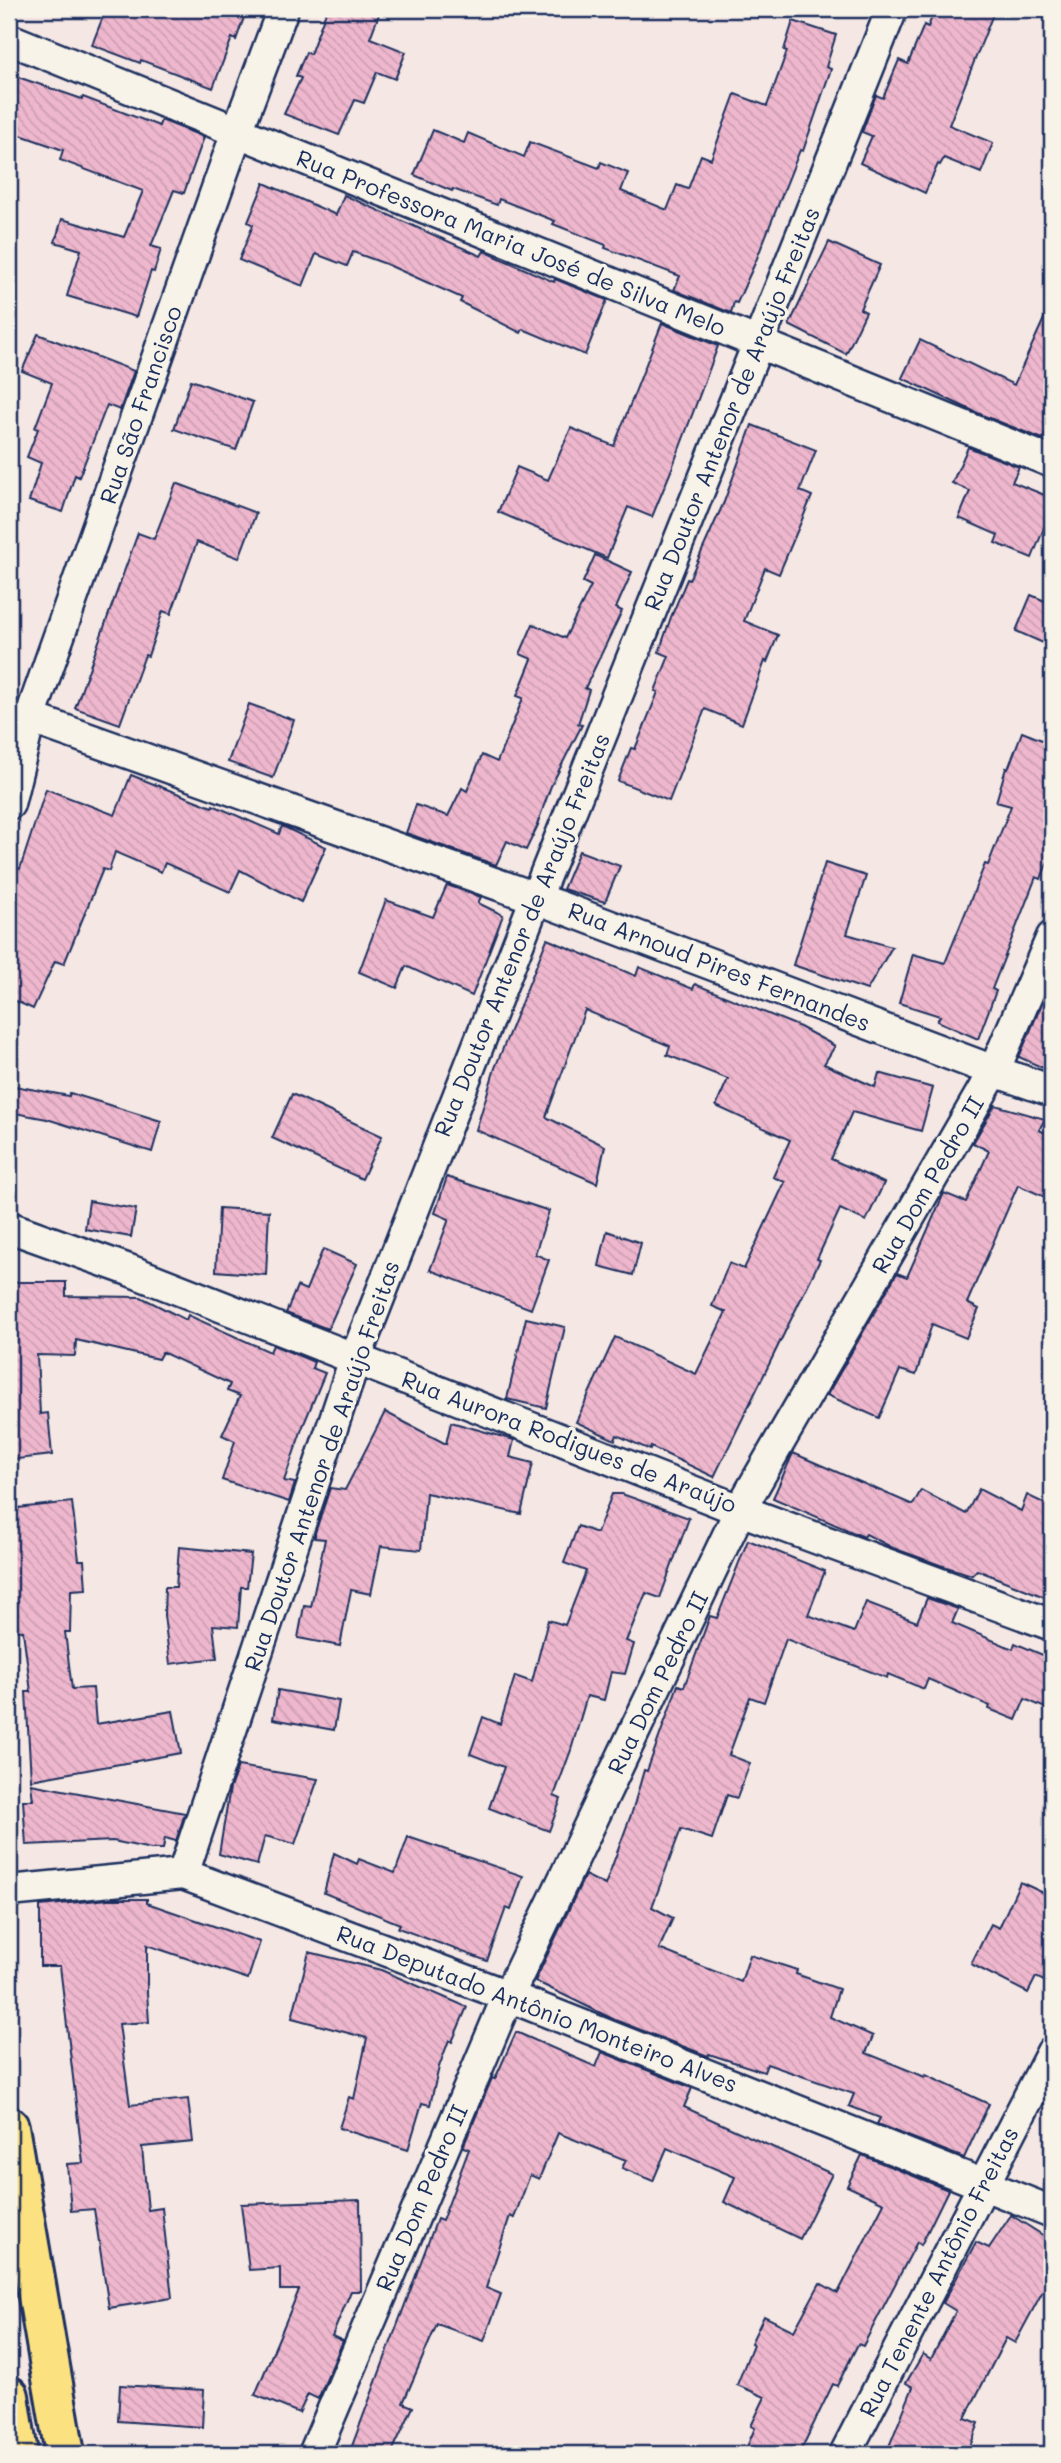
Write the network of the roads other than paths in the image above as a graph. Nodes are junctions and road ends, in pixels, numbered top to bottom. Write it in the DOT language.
graph roads {
  1 [pos="282,9"];
  2 [pos="892,9"];
  3 [pos="9,39"];
  4 [pos="237,132"];
  5 [pos="758,343"];
  6 [pos="1052,462"];
  7 [pos="30,719"];
  8 [pos="9,804"];
  9 [pos="536,898"];
  10 [pos="1052,937"];
  11 [pos="994,1071"];
  12 [pos="1052,1091"];
  13 [pos="9,1227"];
  14 [pos="355,1359"];
  15 [pos="740,1510"];
  16 [pos="1052,1625"];
  17 [pos="183,1874"];
  18 [pos="9,1891"];
  19 [pos="508,1996"];
  20 [pos="1052,2052"];
  21 [pos="9,2127"];
  22 [pos="984,2186"];
  23 [pos="1052,2212"];
  24 [pos="9,2396"];
  25 [pos="18,2454"];
  26 [pos="65,2454"];
  27 [pos="314,2454"];
  28 [pos="845,2454"];
  1 -- 4 [label="street, Rua São Francisco"];
  2 -- 5 [label="street, Rua Doutor Antenor de Araújo Freitas"];
  3 -- 4 [label="street, Rua Professora Maria José de Silva Melo"];
  4 -- 5 [label="street, Rua Professora Maria José de Silva Melo"];
  4 -- 7 [label="street, Rua São Francisco"];
  5 -- 6 [label="street, Rua Professora Maria José de Silva Melo"];
  5 -- 9 [label="street, Rua Doutor Antenor de Araújo Freitas"];
  7 -- 8 [label="street, Rua São Francisco"];
  7 -- 9 [label="street, Rua Arnoud Pires Fernandes"];
  9 -- 11 [label="street, Rua Arnoud Pires Fernandes"];
  9 -- 14 [label="street, Rua Doutor Antenor de Araújo Freitas"];
  10 -- 11 [label="street, Rua Dom Pedro II"];
  11 -- 12 [label="street, Rua Arnoud Pires Fernandes"];
  11 -- 15 [label="street, Rua Dom Pedro II"];
  13 -- 14 [label="street, Rua Aurora Rodigues de Araújo"];
  14 -- 15 [label="street, Rua Aurora Rodigues de Araújo"];
  14 -- 17 [label="street, Rua Doutor Antenor de Araújo Freitas"];
  15 -- 16 [label="street, Rua Aurora Rodigues de Araújo"];
  15 -- 19 [label="street, Rua Dom Pedro II"];
  17 -- 18 [label="street, Rua Deputado Antônio Monteiro Alves"];
  17 -- 19 [label="street, Rua Deputado Antônio Monteiro Alves"];
  19 -- 22 [label="street, Rua Deputado Antônio Monteiro Alves"];
  19 -- 27 [label="street, Rua Dom Pedro II"];
  20 -- 22 [label="street, Rua Tenente Antônio Freitas"];
  21 -- 26 [label="main road"];
  22 -- 23 [label="street, Rua Deputado Antônio Monteiro Alves"];
  22 -- 28 [label="street, Rua Tenente Antônio Freitas"];
  24 -- 25 [label="main road"];
}
